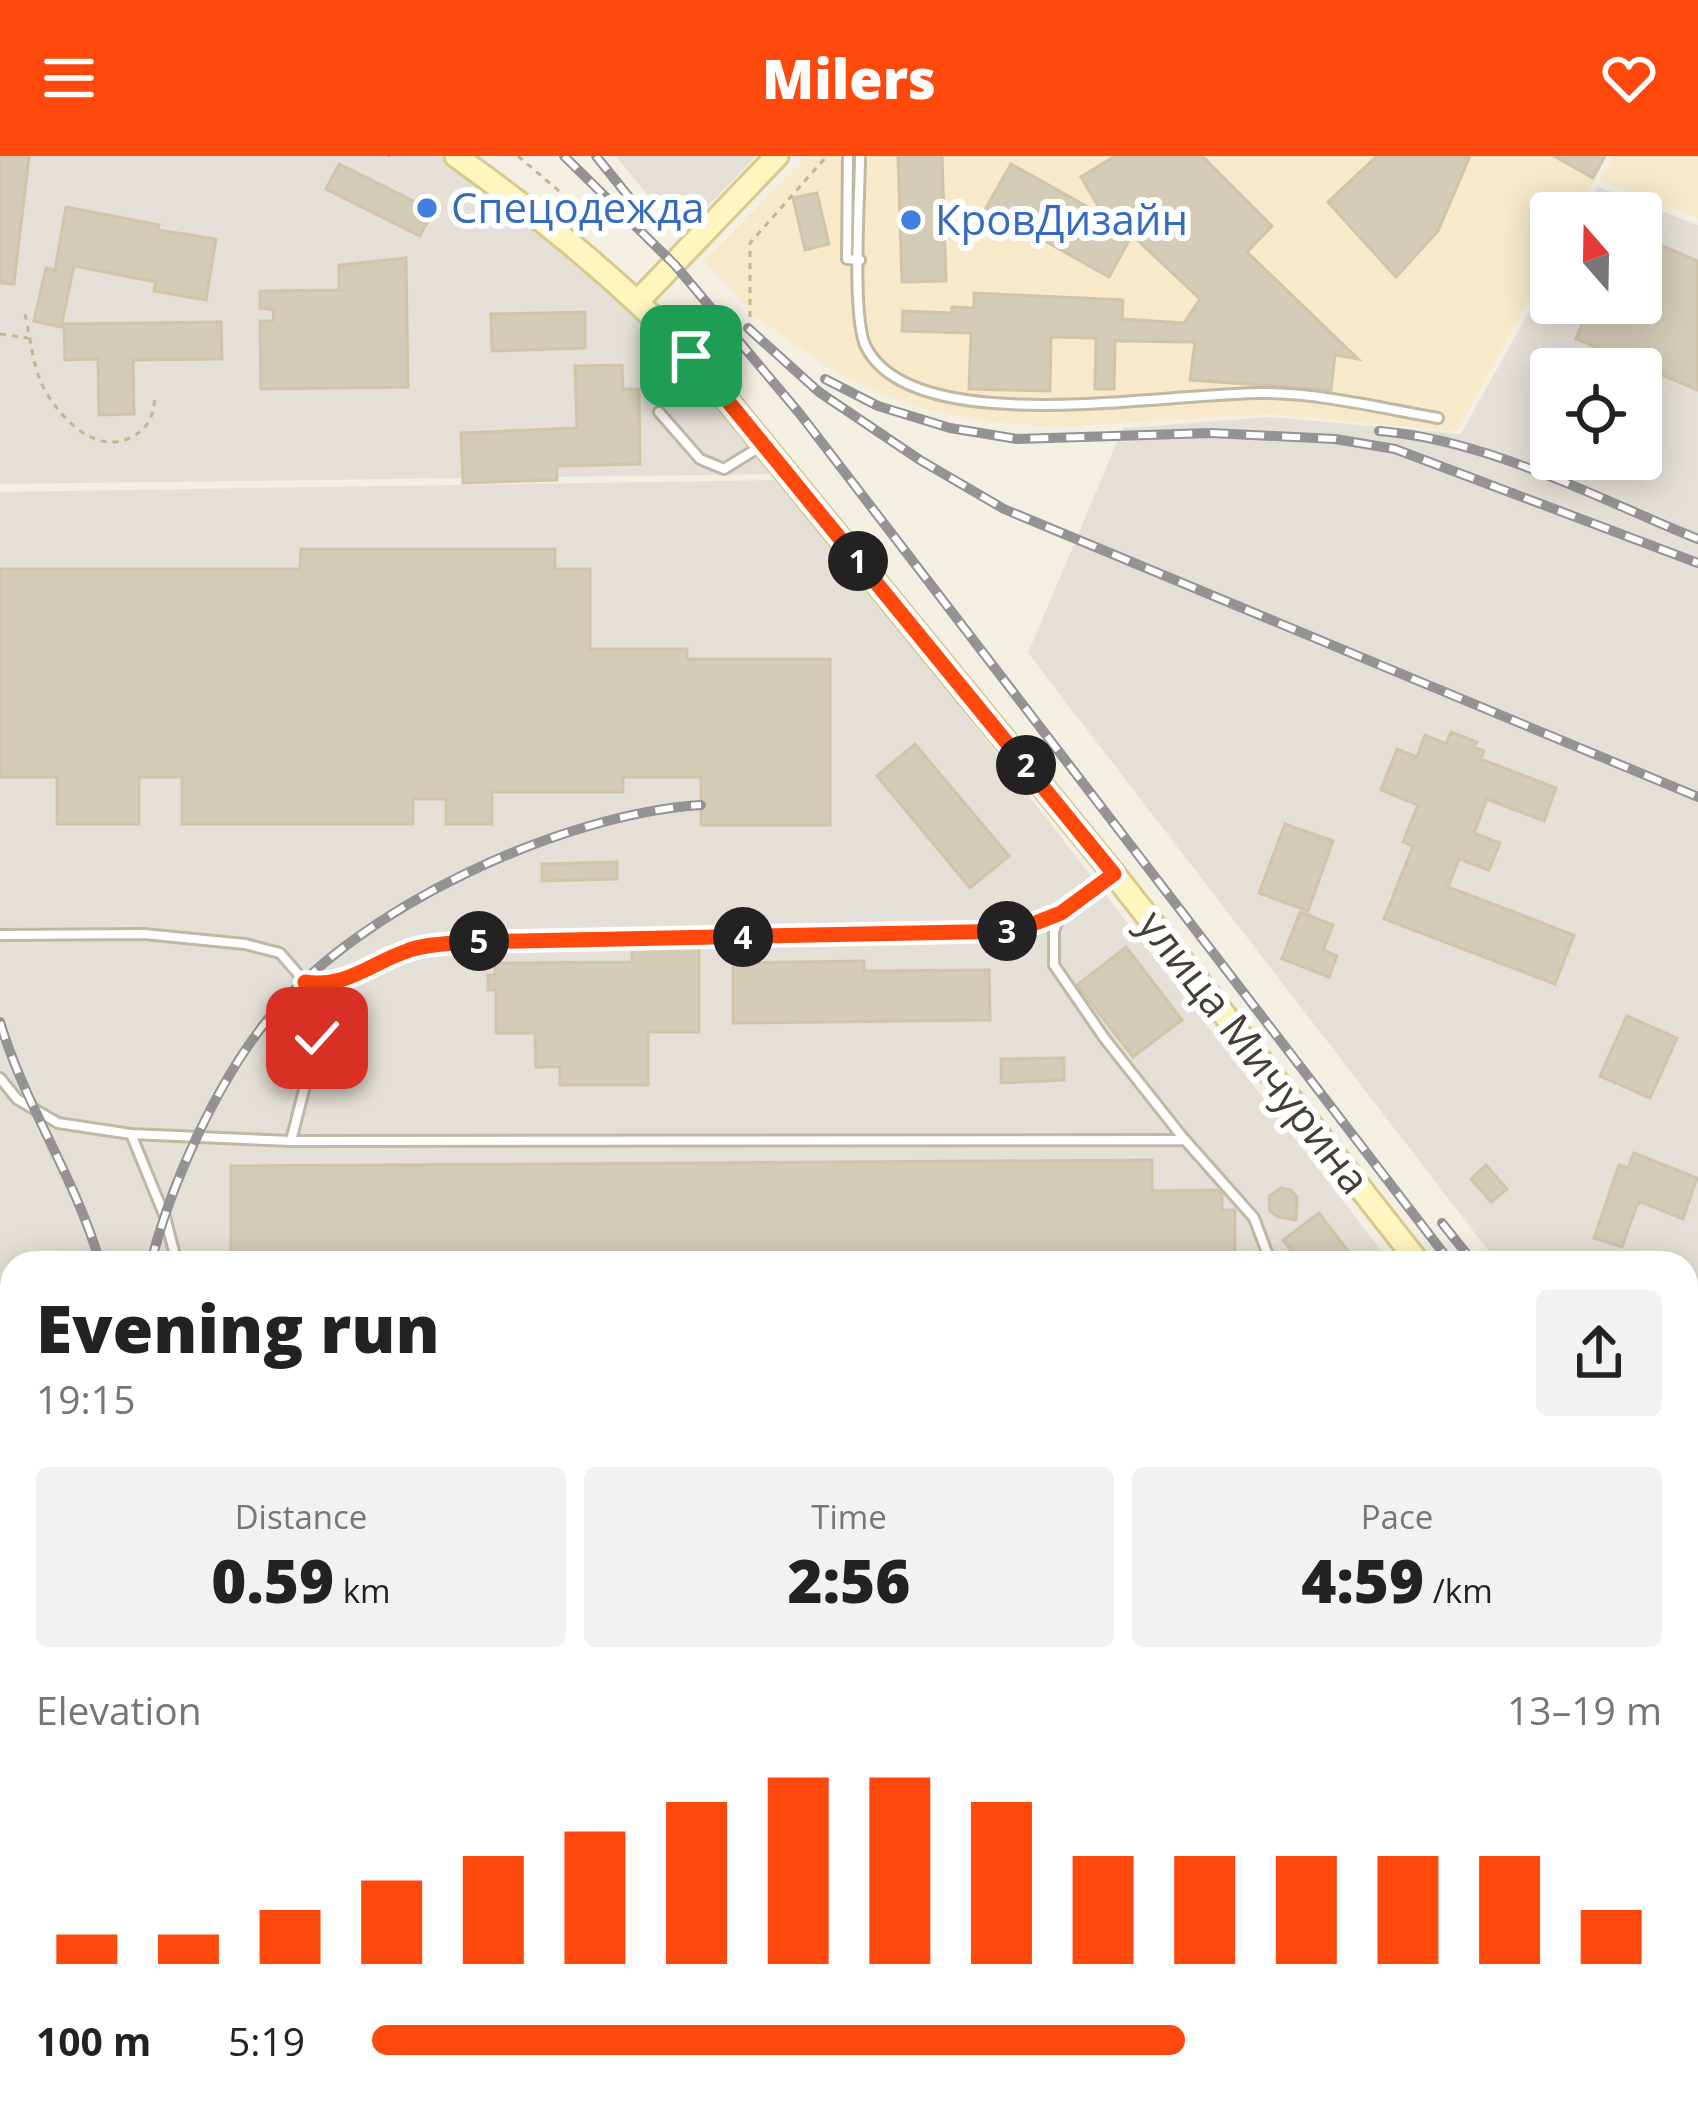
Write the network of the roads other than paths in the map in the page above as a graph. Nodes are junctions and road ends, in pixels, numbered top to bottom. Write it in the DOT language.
graph roads {
  1 [pos="456,156"];
  2 [pos="777,156"];
  3 [pos="848,156"];
  4 [pos="860,156"];
  5 [pos="860,260"];
  6 [pos="640,300"];
  7 [pos="659,412"];
  8 [pos="1438,418"];
  9 [pos="765,444"];
  10 [pos="1114,874"];
  11 [pos="1061,913"];
  12 [pos="0,935"];
  13 [pos="305,982"];
  14 [pos="0,1078"];
  15 [pos="131,1134"];
  16 [pos="1185,1140"];
  17 [pos="291,1141"];
  18 [pos="174,1251"];
  19 [pos="1266,1251"];
  20 [pos="1410,1251"];
  1 -- 6 [label="street, улица Мичурина"];
  2 -- 6 [label="street"];
  3 -- 5 [label="lane"];
  4 -- 5 [label="lane"];
  5 -- 8 [label="lane"];
  6 -- 9 [label="street, улица Мичурина"];
  7 -- 9 [label="lane"];
  9 -- 10 [label="street, улица Мичурина"];
  10 -- 11 [label="lane"];
  10 -- 20 [label="street, улица Мичурина"];
  11 -- 13 [label="lane"];
  11 -- 16 [label="lane"];
  12 -- 13 [label="lane"];
  13 -- 17 [label="lane"];
  14 -- 15 [label="lane"];
  15 -- 17 [label="lane"];
  15 -- 18 [label="lane"];
  16 -- 17 [label="lane"];
  16 -- 19 [label="lane"];
}
